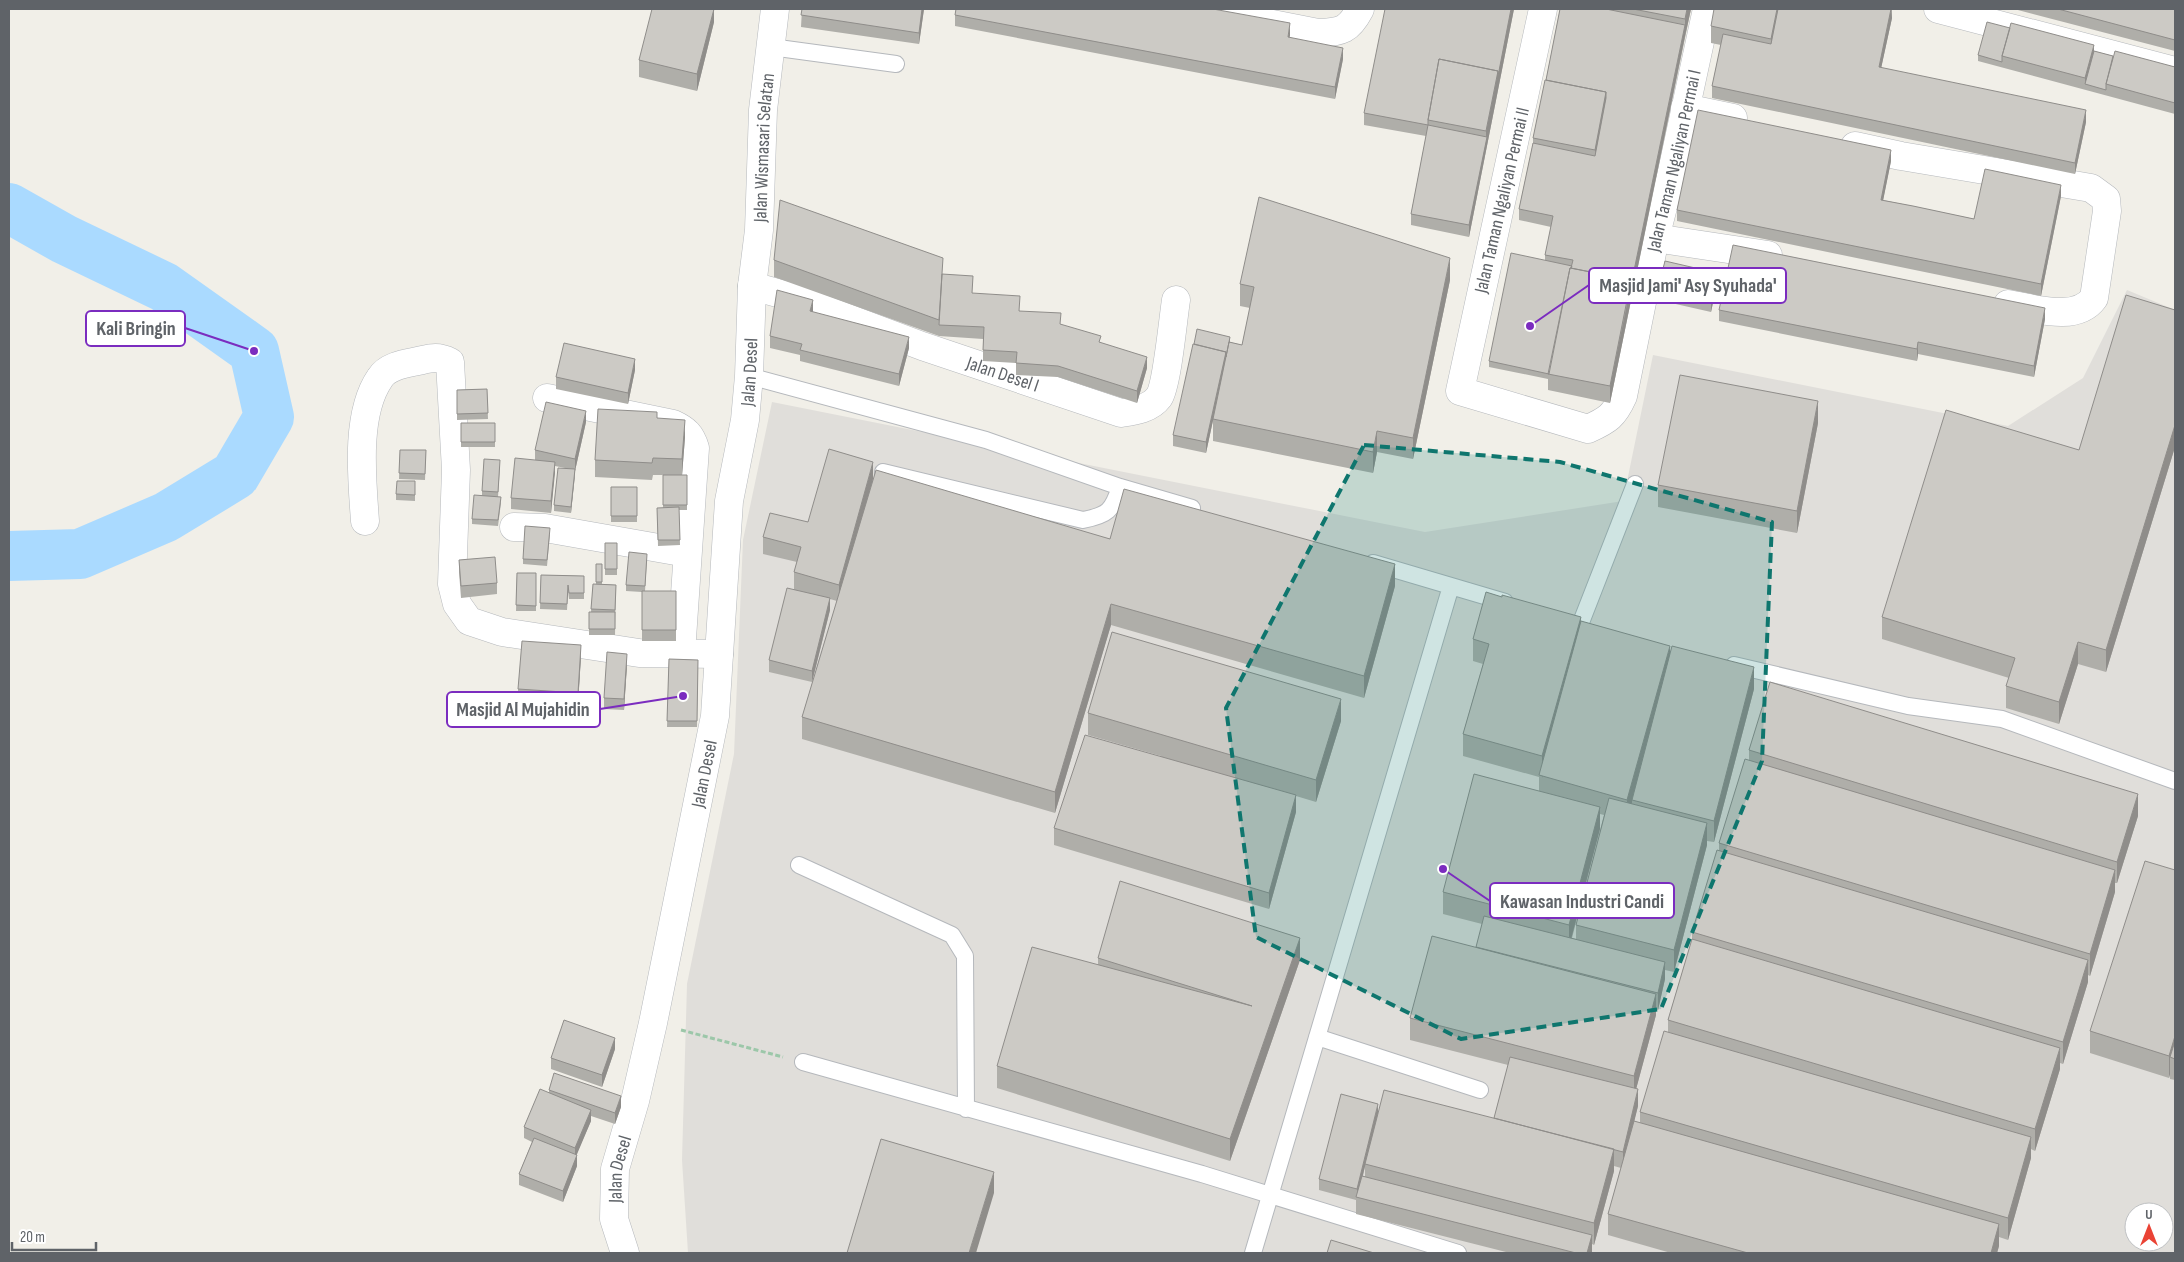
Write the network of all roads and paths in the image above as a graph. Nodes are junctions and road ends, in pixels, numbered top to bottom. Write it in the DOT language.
graph roads {
  1 [pos="775,9"];
  2 [pos="1195,9"];
  3 [pos="1360,9"];
  4 [pos="1543,9"];
  5 [pos="1707,9"];
  6 [pos="1938,9"];
  7 [pos="771,47"];
  8 [pos="896,64"];
  9 [pos="2175,71"];
  10 [pos="1686,108"];
  11 [pos="1760,125"];
  12 [pos="1835,141"];
  13 [pos="1655,238"];
  14 [pos="1795,261"];
  15 [pos="752,286"];
  16 [pos="1980,299"];
  17 [pos="1176,300"];
  18 [pos="749,376"];
  19 [pos="1460,391"];
  20 [pos="547,398"];
  21 [pos="883,472"];
  22 [pos="1635,484"];
  23 [pos="1120,486"];
  24 [pos="1205,512"];
  25 [pos="366,520"];
  26 [pos="514,527"];
  27 [pos="686,553"];
  28 [pos="1356,558"];
  29 [pos="1451,586"];
  30 [pos="1524,608"];
  31 [pos="1561,619"];
  32 [pos="1580,625"];
  33 [pos="1598,630"];
  34 [pos="681,654"];
  35 [pos="719,654"];
  36 [pos="1723,663"];
  37 [pos="2175,781"];
  38 [pos="799,865"];
  39 [pos="653,1023"];
  40 [pos="1317,1037"];
  41 [pos="803,1062"];
  42 [pos="1480,1090"];
  43 [pos="966,1109"];
  44 [pos="1271,1194"];
  45 [pos="625,1253"];
  46 [pos="1253,1253"];
  47 [pos="1458,1253"];
  1 -- 7 [label="street, Jalan Wismasari Selatan"];
  2 -- 3 [label="street"];
  4 -- 19 [label="street, Jalan Taman Ngaliyan Permai II"];
  5 -- 10 [label="street, Jalan Taman Ngaliyan Permai I"];
  6 -- 9 [label="street"];
  7 -- 8 [label="lane"];
  7 -- 15 [label="street, Jalan Wismasari Selatan"];
  10 -- 11 [label="street"];
  10 -- 13 [label="street, Jalan Taman Ngaliyan Permai I"];
  12 -- 16 [label="street"];
  13 -- 14 [label="street"];
  13 -- 19 [label="street, Jalan Taman Ngaliyan Permai I"];
  15 -- 17 [label="street, Jalan Desel I"];
  15 -- 18 [label="street, Jalan Desel"];
  18 -- 23 [label="lane"];
  18 -- 35 [label="street, Jalan Desel"];
  20 -- 27 [label="street"];
  21 -- 23 [label="lane"];
  22 -- 32 [label="lane"];
  23 -- 24 [label="lane"];
  25 -- 34 [label="street"];
  26 -- 27 [label="street"];
  27 -- 34 [label="street"];
  28 -- 29 [label="lane"];
  29 -- 30 [label="lane"];
  29 -- 40 [label="lane"];
  31 -- 32 [label="lane"];
  32 -- 33 [label="lane"];
  34 -- 35 [label="street"];
  35 -- 39 [label="street, Jalan Desel"];
  36 -- 37 [label="lane"];
  38 -- 43 [label="lane"];
  39 -- 41 [label="path"];
  39 -- 45 [label="street, Jalan Desel"];
  40 -- 42 [label="lane"];
  40 -- 44 [label="lane"];
  41 -- 43 [label="lane"];
  43 -- 44 [label="lane"];
  44 -- 46 [label="lane"];
  44 -- 47 [label="lane"];
}
